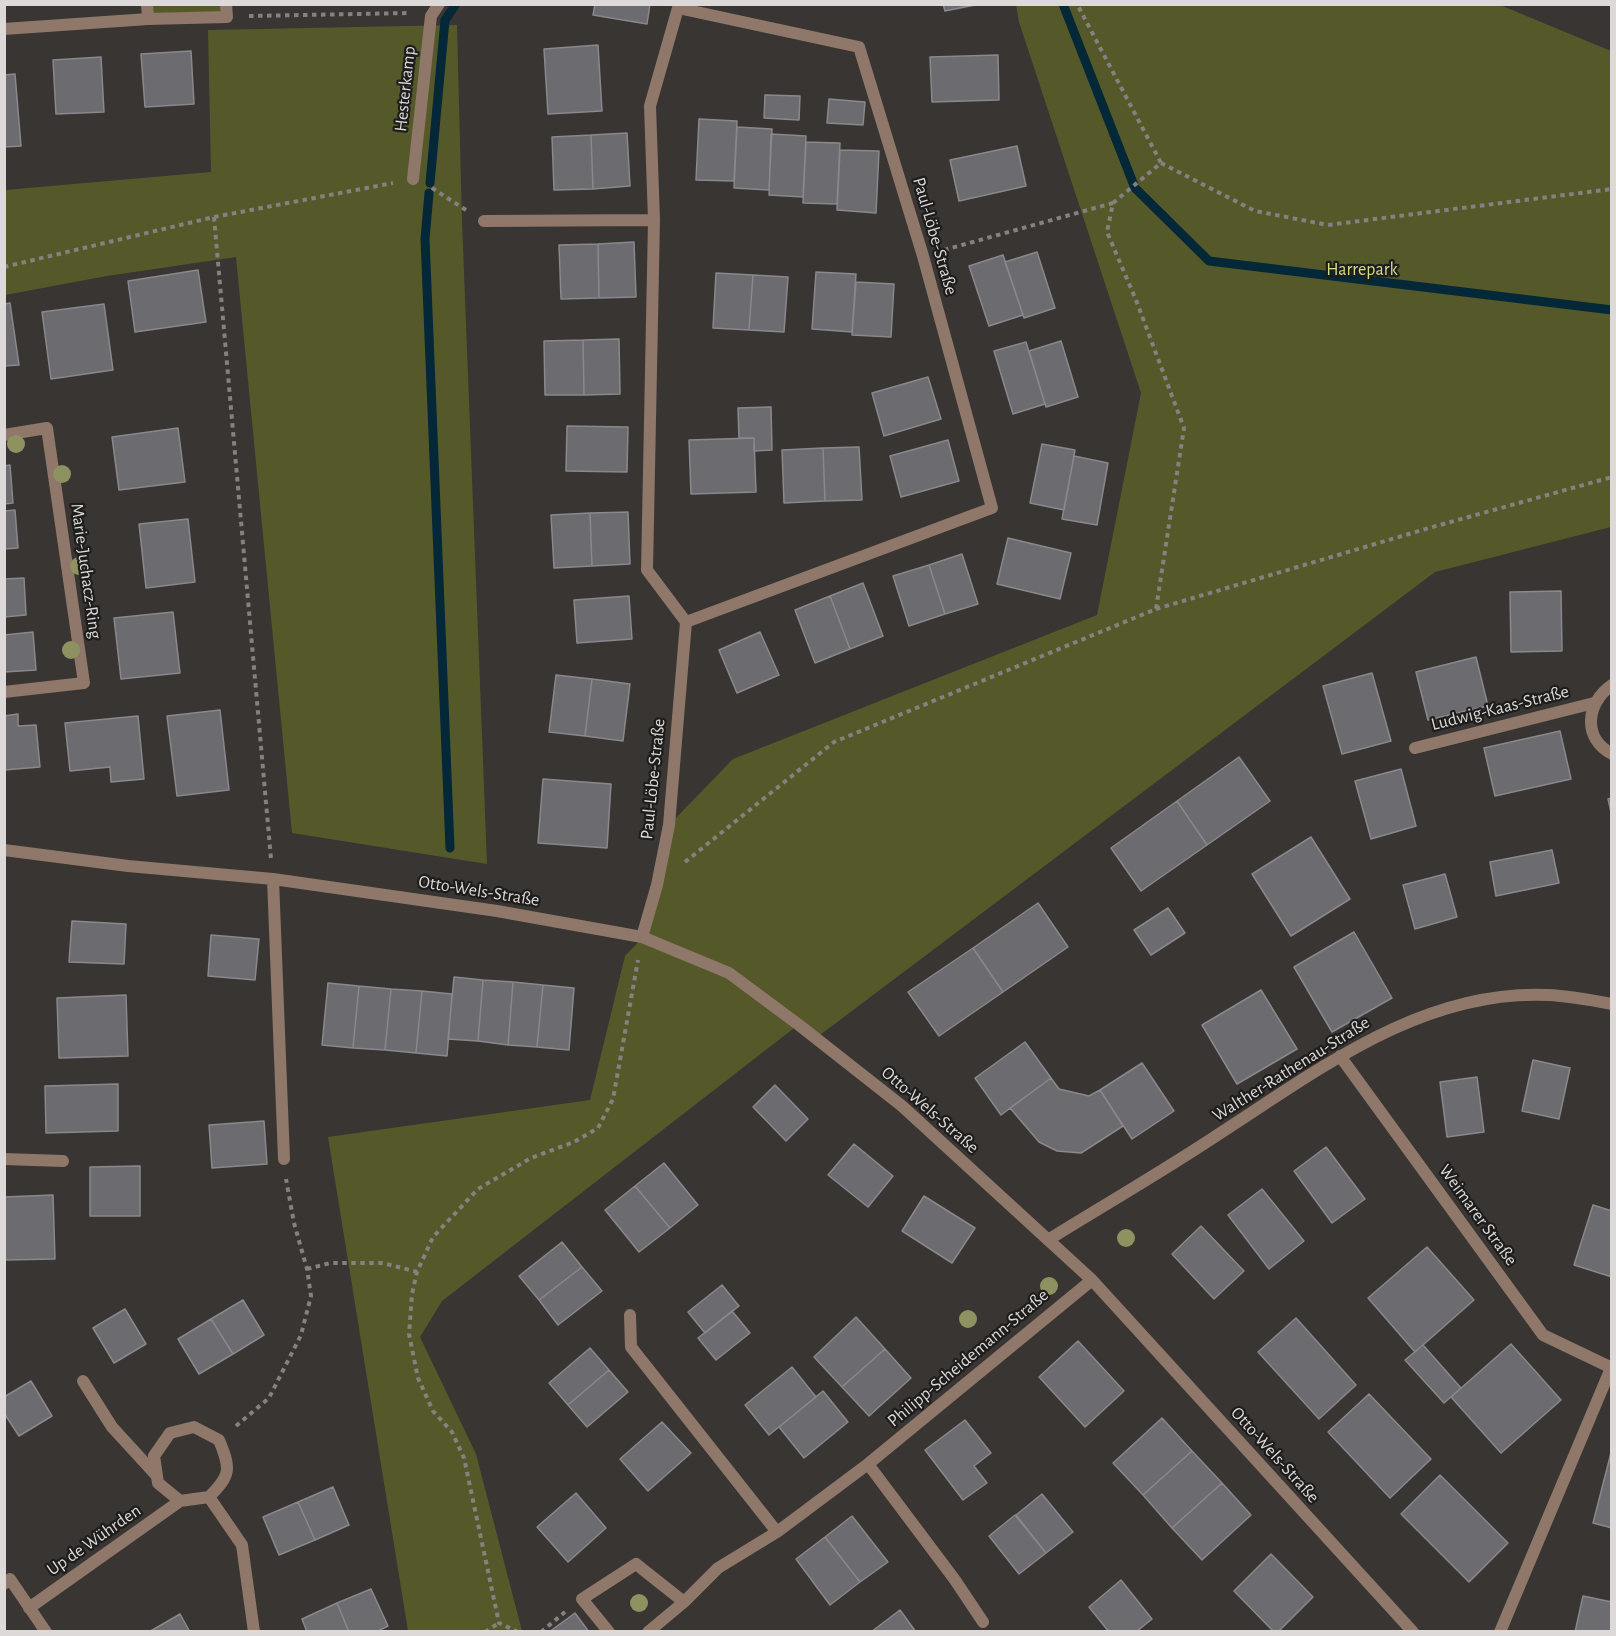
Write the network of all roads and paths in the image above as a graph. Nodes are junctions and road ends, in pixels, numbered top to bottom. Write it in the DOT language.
graph roads {
  1 [pos="147,4"];
  2 [pos="439,4"];
  3 [pos="1077,4"];
  4 [pos="227,11"];
  5 [pos="431,16"];
  6 [pos="148,19"];
  7 [pos="4,29"];
  8 [pos="1161,163"];
  9 [pos="413,179"];
  10 [pos="1609,189"];
  11 [pos="1113,203"];
  12 [pos="214,217"];
  13 [pos="654,220"];
  14 [pos="484,221"];
  15 [pos="923,256"];
  16 [pos="4,267"];
  17 [pos="4,435"];
  18 [pos="1611,477"];
  19 [pos="1156,609"];
  20 [pos="686,622"];
  21 [pos="1611,685"];
  22 [pos="4,692"];
  23 [pos="1594,703"];
  24 [pos="1415,748"];
  25 [pos="1611,754"];
  26 [pos="4,850"];
  27 [pos="273,879"];
  28 [pos="657,885"];
  29 [pos="642,938"];
  30 [pos="1611,1004"];
  31 [pos="1340,1056"];
  32 [pos="4,1159"];
  33 [pos="284,1159"];
  34 [pos="63,1161"];
  35 [pos="1048,1240"];
  36 [pos="307,1269"];
  37 [pos="417,1272"];
  38 [pos="1092,1280"];
  39 [pos="630,1315"];
  40 [pos="1611,1368"];
  41 [pos="83,1381"];
  42 [pos="219,1440"];
  43 [pos="868,1464"];
  44 [pos="156,1475"];
  45 [pos="209,1497"];
  46 [pos="180,1501"];
  47 [pos="777,1532"];
  48 [pos="4,1584"];
  49 [pos="582,1599"];
  50 [pos="684,1602"];
  51 [pos="29,1608"];
  52 [pos="983,1622"];
  53 [pos="499,1623"];
  54 [pos="46,1632"];
  55 [pos="254,1632"];
  56 [pos="485,1632"];
  57 [pos="518,1632"];
  58 [pos="540,1632"];
  59 [pos="609,1632"];
  60 [pos="648,1632"];
  61 [pos="1413,1632"];
  62 [pos="1500,1632"];
  1 -- 6 [label="street"];
  2 -- 5 [label="street, Hesterkamp"];
  3 -- 8 [label="path"];
  4 -- 5 [label="path"];
  4 -- 6 [label="street"];
  5 -- 9 [label="street, Hesterkamp"];
  6 -- 7 [label="street"];
  8 -- 10 [label="path"];
  8 -- 11 [label="path"];
  9 -- 12 [label="path"];
  9 -- 14 [label="path"];
  11 -- 15 [label="path"];
  11 -- 19 [label="path"];
  12 -- 16 [label="path"];
  12 -- 27 [label="path"];
  13 -- 14 [label="street"];
  13 -- 15 [label="street, Paul-Löbe-Straße"];
  13 -- 20 [label="street, Paul-Löbe-Straße"];
  15 -- 20 [label="street, Paul-Löbe-Straße"];
  17 -- 22 [label="street, Marie-Juchacz-Ring"];
  18 -- 19 [label="path"];
  19 -- 28 [label="path"];
  20 -- 28 [label="street, Paul-Löbe-Straße"];
  21 -- 23 [label="street, Ludwig-Kaas-Straße"];
  23 -- 24 [label="street, Ludwig-Kaas-Straße"];
  23 -- 25 [label="street, Ludwig-Kaas-Straße"];
  26 -- 27 [label="street, Otto-Wels-Straße"];
  27 -- 29 [label="street, Otto-Wels-Straße"];
  27 -- 33 [label="street"];
  28 -- 29 [label="street, Paul-Löbe-Straße"];
  29 -- 35 [label="street, Otto-Wels-Straße"];
  29 -- 37 [label="path"];
  30 -- 31 [label="street, Walther-Rathenau-Straße"];
  31 -- 35 [label="street, Walther-Rathenau-Straße"];
  31 -- 40 [label="street, Weimarer Straße"];
  32 -- 34 [label="street"];
  33 -- 36 [label="path"];
  35 -- 38 [label="street, Otto-Wels-Straße"];
  36 -- 37 [label="path"];
  36 -- 42 [label="path"];
  37 -- 53 [label="path"];
  38 -- 43 [label="street, Philipp-Scheidemann-Straße"];
  38 -- 61 [label="street, Otto-Wels-Straße"];
  39 -- 47 [label="street"];
  40 -- 62 [label="street, Weimarer Straße"];
  41 -- 44 [label="street"];
  42 -- 44 [label="street"];
  42 -- 45 [label="street"];
  43 -- 47 [label="street, Philipp-Scheidemann-Straße"];
  43 -- 52 [label="street"];
  44 -- 46 [label="street"];
  45 -- 46 [label="street, Up de Wührden"];
  45 -- 55 [label="street"];
  46 -- 51 [label="street, Up de Wührden"];
  47 -- 50 [label="street, Philipp-Scheidemann-Straße"];
  48 -- 51 [label="street"];
  49 -- 50 [label="street"];
  49 -- 58 [label="path"];
  49 -- 59 [label="street"];
  50 -- 60 [label="street, Philipp-Scheidemann-Straße"];
  51 -- 54 [label="street"];
  53 -- 56 [label="path"];
  53 -- 57 [label="path"];
}
